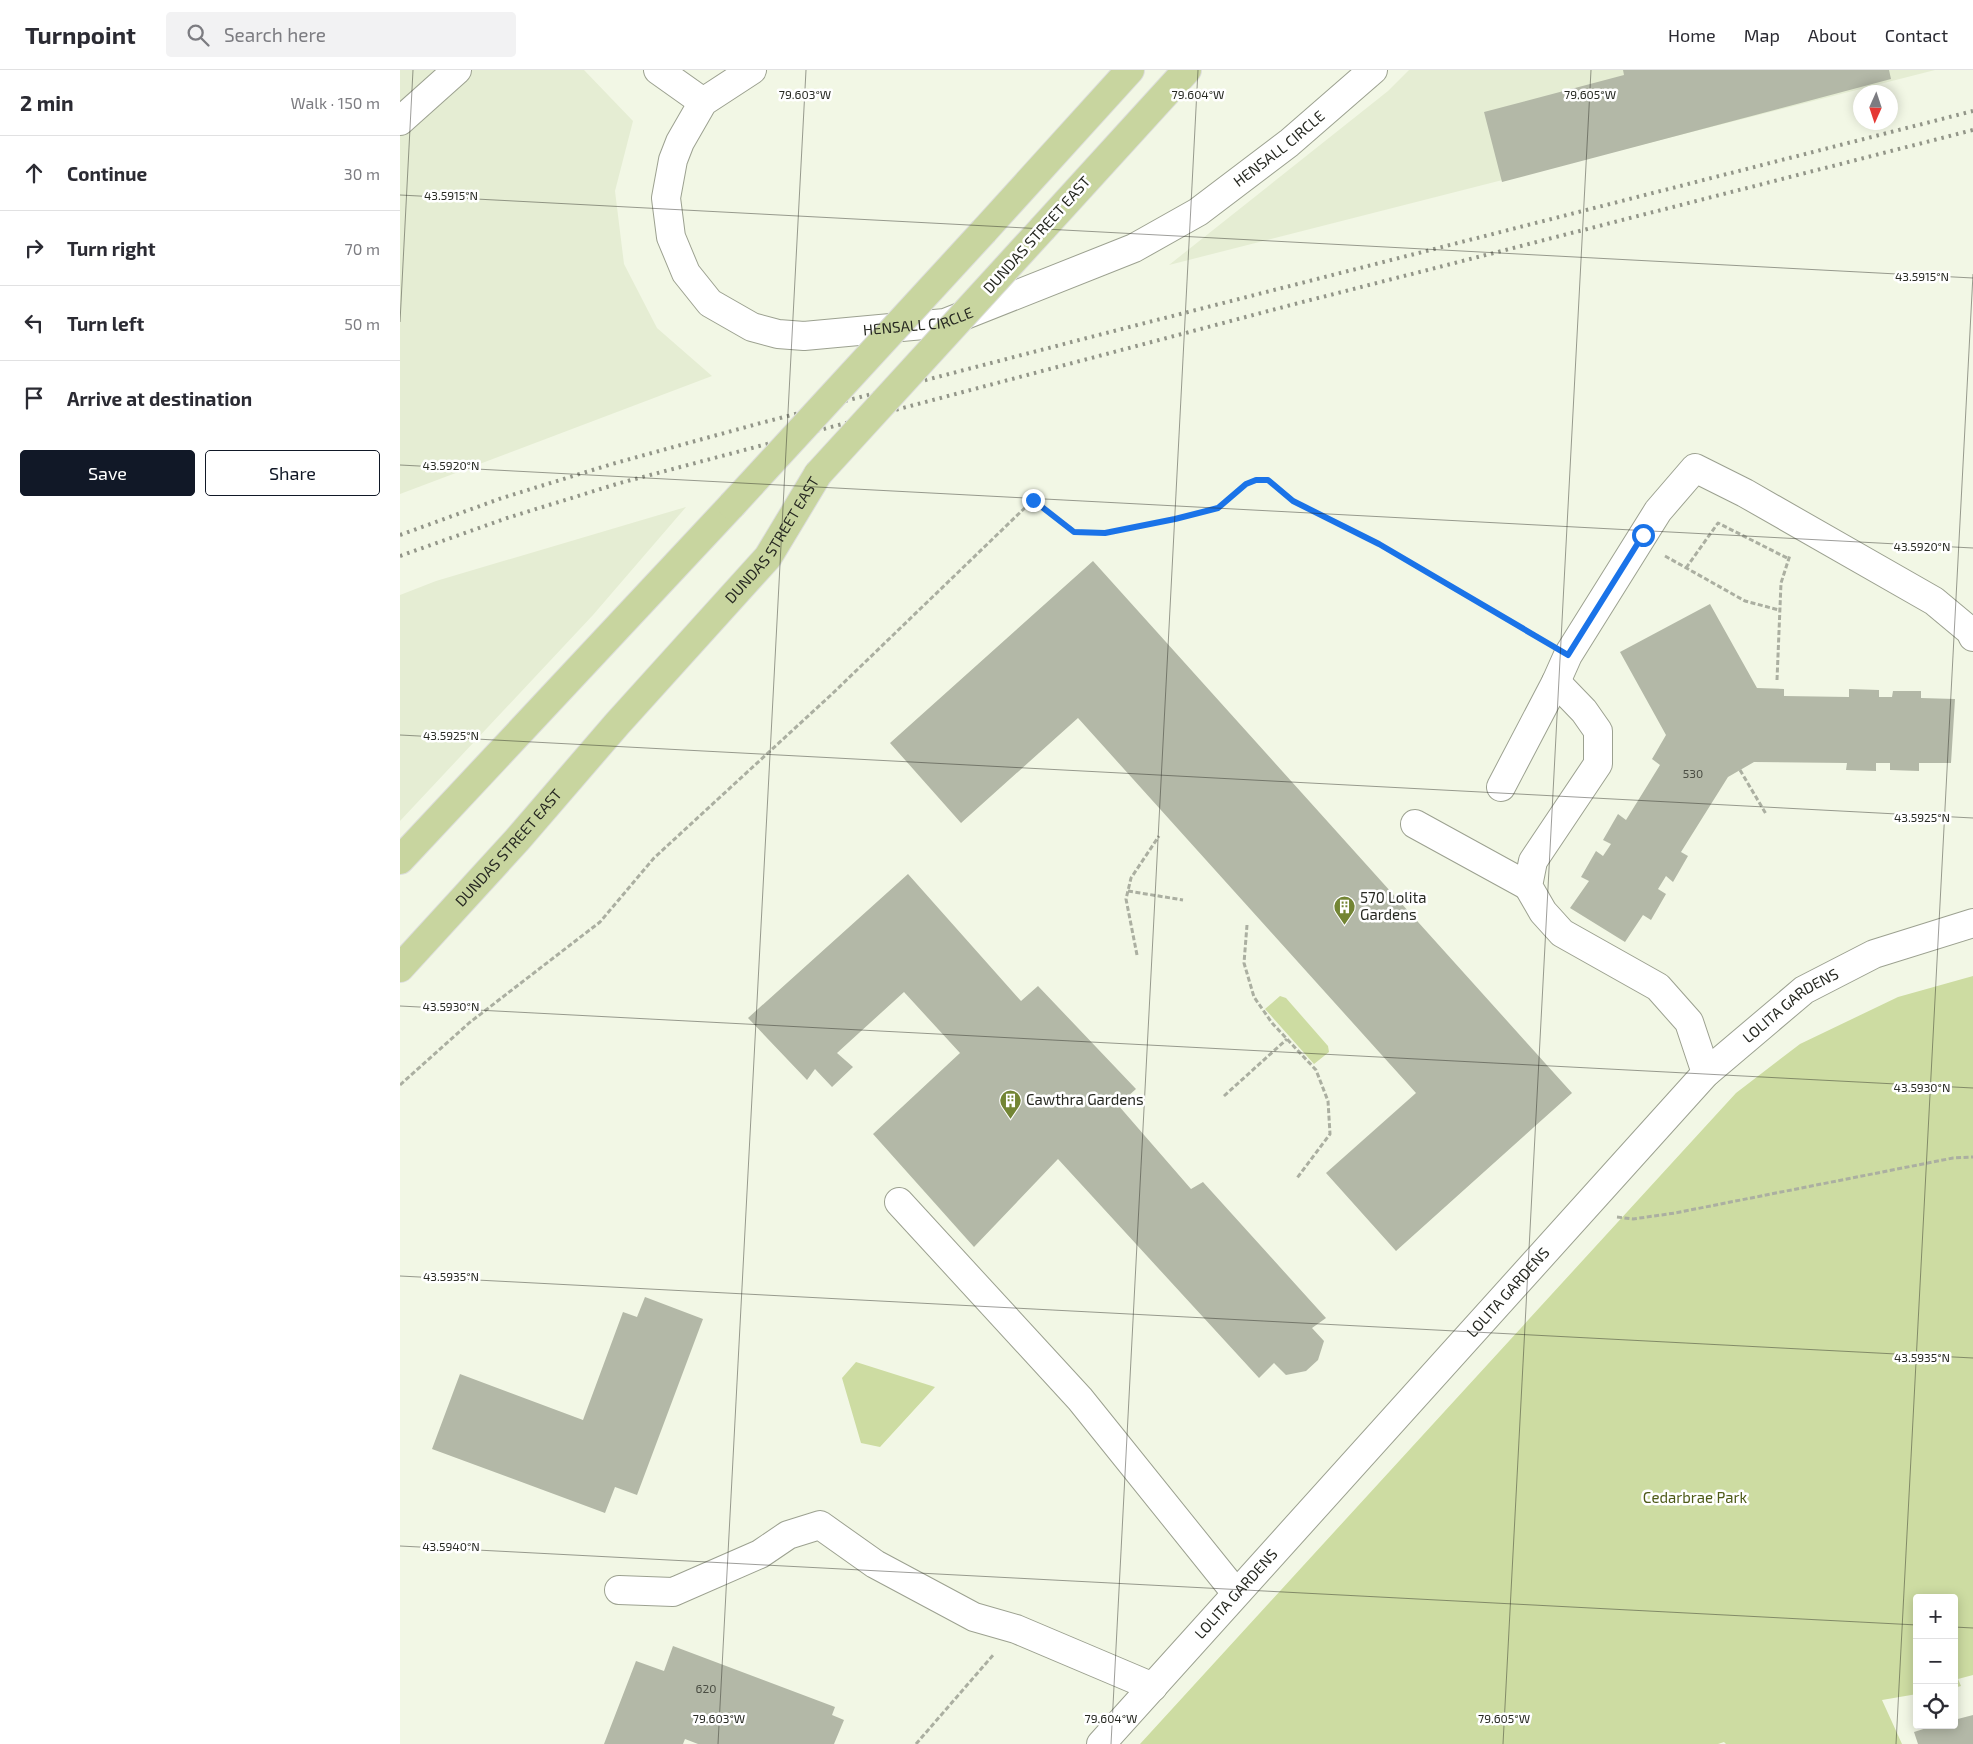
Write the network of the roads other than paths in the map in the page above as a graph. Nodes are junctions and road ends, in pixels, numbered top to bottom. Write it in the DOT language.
graph roads {
  1 [pos="457,70"];
  2 [pos="658,70"];
  3 [pos="752,70"];
  4 [pos="1130,70"];
  5 [pos="1187,70"];
  6 [pos="1373,70"];
  7 [pos="703,102"];
  8 [pos="400,121"];
  9 [pos="1973,637"];
  10 [pos="1556,682"];
  11 [pos="1501,787"];
  12 [pos="1415,824"];
  13 [pos="400,860"];
  14 [pos="1528,886"];
  15 [pos="1973,923"];
  16 [pos="400,968"];
  17 [pos="1706,1073"];
  18 [pos="899,1202"];
  19 [pos="619,1590"];
  20 [pos="1236,1593"];
  21 [pos="1153,1687"];
  22 [pos="1101,1744"];
  1 -- 8 [label="street"];
  2 -- 7 [label="street"];
  3 -- 7 [label="street, HENSALL CIRCLE"];
  4 -- 13 [label="main road, bridge"];
  5 -- 16 [label="main road, DUNDAS STREET EAST, bridge"];
  6 -- 7 [label="street, HENSALL CIRCLE"];
  9 -- 10 [label="street"];
  10 -- 11 [label="street"];
  10 -- 14 [label="street"];
  12 -- 14 [label="street"];
  14 -- 17 [label="street"];
  15 -- 17 [label="street, LOLITA GARDENS"];
  17 -- 20 [label="street, LOLITA GARDENS"];
  18 -- 20 [label="street"];
  19 -- 21 [label="street"];
  20 -- 21 [label="street, LOLITA GARDENS"];
  21 -- 22 [label="street, LOLITA GARDENS"];
}
